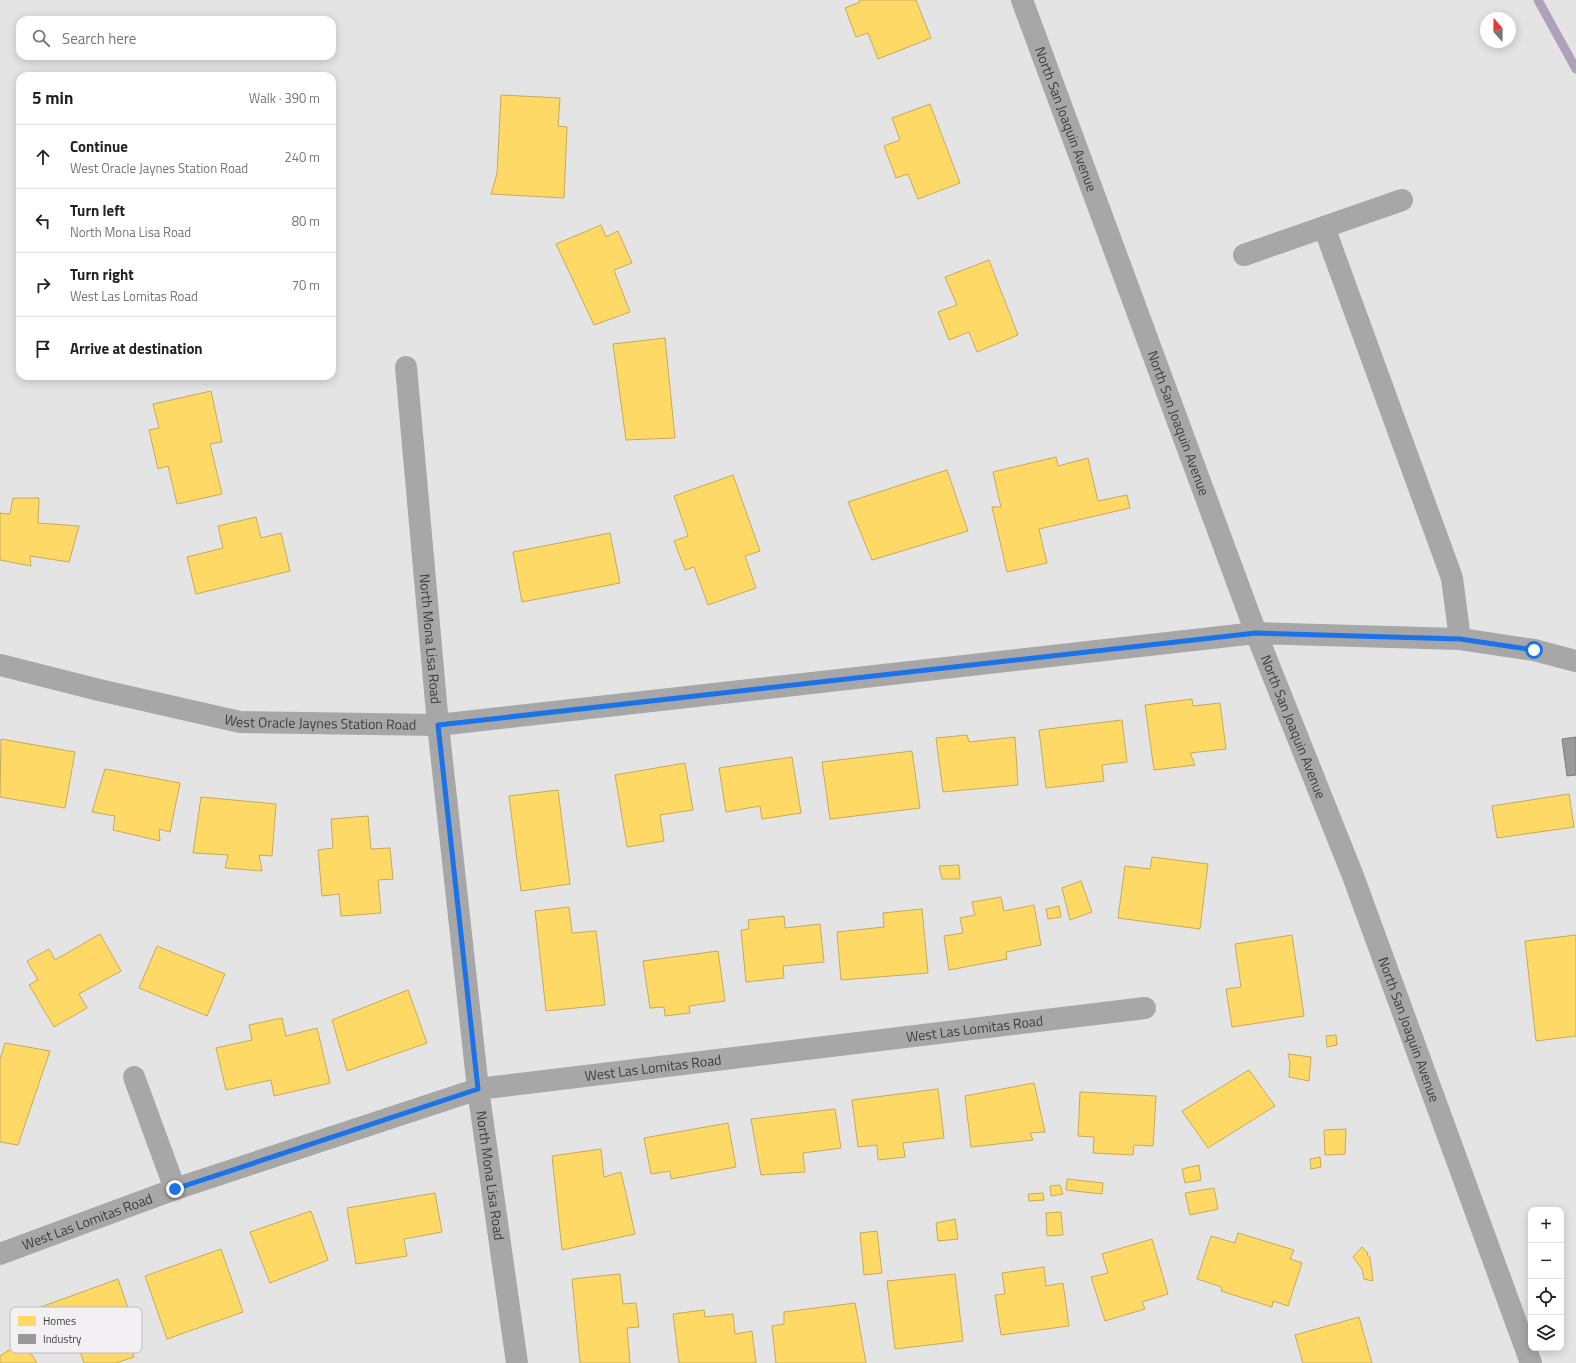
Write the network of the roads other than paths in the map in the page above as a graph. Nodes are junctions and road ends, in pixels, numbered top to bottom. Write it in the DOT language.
graph roads {
  1 [pos="1022,0"];
  2 [pos="1402,200"];
  3 [pos="1324,227"];
  4 [pos="1244,255"];
  5 [pos="406,367"];
  6 [pos="1256,633"];
  7 [pos="1460,639"];
  8 [pos="1576,661"];
  9 [pos="0,665"];
  10 [pos="438,725"];
  11 [pos="1145,1008"];
  12 [pos="134,1077"];
  13 [pos="478,1089"];
  14 [pos="175,1189"];
  15 [pos="0,1254"];
  16 [pos="517,1363"];
  17 [pos="1531,1363"];
  1 -- 6 [label="street, North San Joaquin Avenue"];
  2 -- 3 [label="street"];
  3 -- 4 [label="street"];
  3 -- 7 [label="street"];
  5 -- 10 [label="street, North Mona Lisa Road"];
  6 -- 7 [label="street, West Oracle Jaynes Station Road"];
  6 -- 10 [label="street, West Oracle Jaynes Station Road"];
  6 -- 17 [label="street, North San Joaquin Avenue"];
  7 -- 8 [label="street, West Oracle Jaynes Station Road"];
  9 -- 10 [label="street, West Oracle Jaynes Station Road"];
  10 -- 13 [label="street, North Mona Lisa Road"];
  11 -- 13 [label="street, West Las Lomitas Road"];
  12 -- 14 [label="street"];
  13 -- 14 [label="street, West Las Lomitas Road"];
  13 -- 16 [label="street, North Mona Lisa Road"];
  14 -- 15 [label="street, West Las Lomitas Road"];
}
